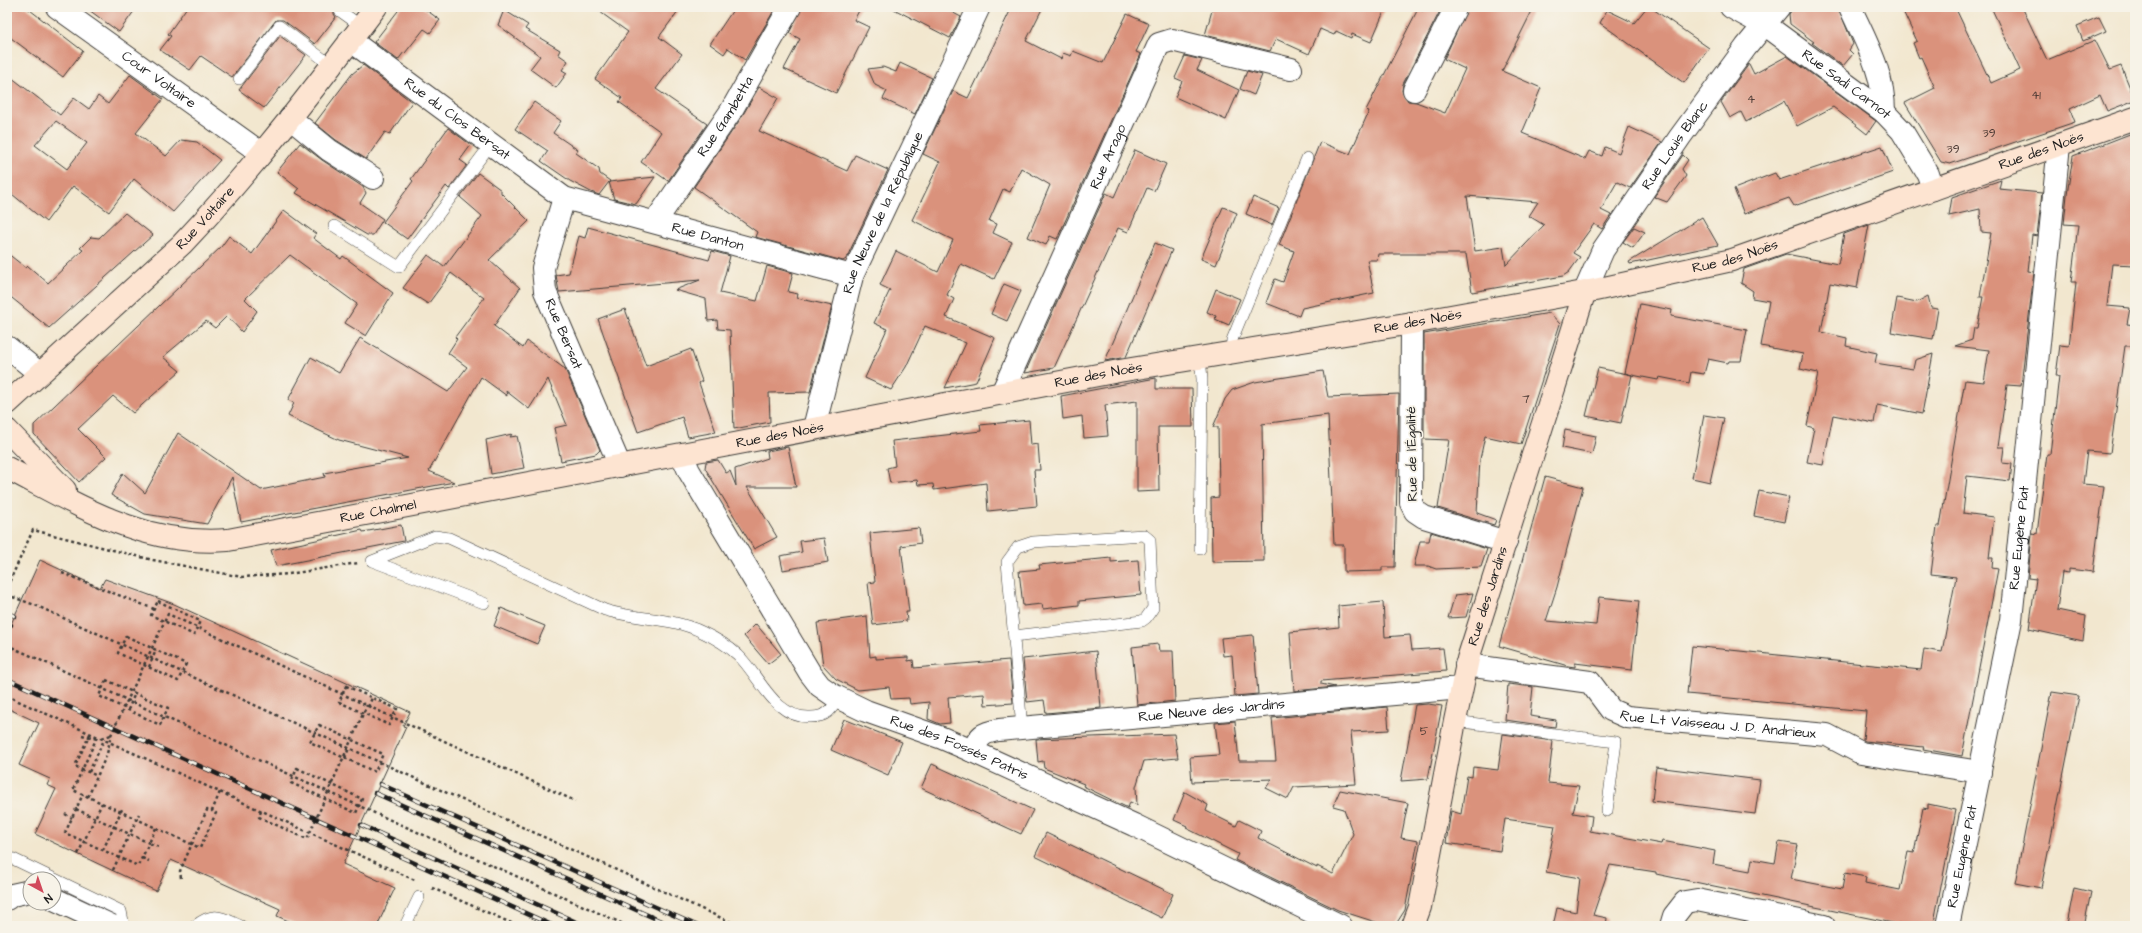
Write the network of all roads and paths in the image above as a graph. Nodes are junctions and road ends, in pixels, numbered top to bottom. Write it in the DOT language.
graph roads {
  1 [pos="58,7"];
  2 [pos="376,7"];
  3 [pos="790,7"];
  4 [pos="979,7"];
  5 [pos="1456,7"];
  6 [pos="1731,7"];
  7 [pos="1779,7"];
  8 [pos="1850,7"];
  9 [pos="340,11"];
  10 [pos="1764,25"];
  11 [pos="356,33"];
  12 [pos="331,65"];
  13 [pos="1291,69"];
  14 [pos="239,79"];
  15 [pos="1414,90"];
  16 [pos="1884,112"];
  17 [pos="290,118"];
  18 [pos="2135,118"];
  19 [pos="490,144"];
  20 [pos="2059,145"];
  21 [pos="261,153"];
  22 [pos="1307,158"];
  23 [pos="373,178"];
  24 [pos="1933,188"];
  25 [pos="564,198"];
  26 [pos="655,222"];
  27 [pos="334,226"];
  28 [pos="852,276"];
  29 [pos="1585,292"];
  30 [pos="1412,323"];
  31 [pos="7,347"];
  32 [pos="1231,353"];
  33 [pos="1200,358"];
  34 [pos="39,373"];
  35 [pos="1002,393"];
  36 [pos="7,404"];
  37 [pos="814,428"];
  38 [pos="7,430"];
  39 [pos="682,455"];
  40 [pos="620,466"];
  41 [pos="7,468"];
  42 [pos="78,504"];
  43 [pos="33,530"];
  44 [pos="1506,542"];
  45 [pos="1200,549"];
  46 [pos="62,573"];
  47 [pos="7,587"];
  48 [pos="7,595"];
  49 [pos="484,602"];
  50 [pos="154,609"];
  51 [pos="197,628"];
  52 [pos="1014,636"];
  53 [pos="7,645"];
  54 [pos="122,645"];
  55 [pos="156,650"];
  56 [pos="148,656"];
  57 [pos="1466,665"];
  58 [pos="149,667"];
  59 [pos="182,673"];
  60 [pos="102,688"];
  61 [pos="1461,688"];
  62 [pos="135,693"];
  63 [pos="343,694"];
  64 [pos="7,696"];
  65 [pos="372,698"];
  66 [pos="839,698"];
  67 [pos="127,700"];
  68 [pos="367,705"];
  69 [pos="128,710"];
  70 [pos="365,714"];
  71 [pos="164,717"];
  72 [pos="393,717"];
  73 [pos="1455,721"];
  74 [pos="1022,728"];
  75 [pos="314,733"];
  76 [pos="90,734"];
  77 [pos="82,735"];
  78 [pos="111,736"];
  79 [pos="97,737"];
  80 [pos="104,740"];
  81 [pos="353,741"];
  82 [pos="347,748"];
  83 [pos="972,751"];
  84 [pos="345,758"];
  85 [pos="379,763"];
  86 [pos="83,769"];
  87 [pos="89,772"];
  88 [pos="1980,772"];
  89 [pos="97,776"];
  90 [pos="294,776"];
  91 [pos="332,785"];
  92 [pos="220,792"];
  93 [pos="328,792"];
  94 [pos="83,794"];
  95 [pos="88,797"];
  96 [pos="326,799"];
  97 [pos="575,801"];
  98 [pos="102,803"];
  99 [pos="359,806"];
  100 [pos="123,807"];
  101 [pos="76,809"];
  102 [pos="212,811"];
  103 [pos="261,811"];
  104 [pos="1607,811"];
  105 [pos="121,812"];
  106 [pos="65,814"];
  107 [pos="139,814"];
  108 [pos="72,818"];
  109 [pos="95,818"];
  110 [pos="136,819"];
  111 [pos="114,827"];
  112 [pos="156,828"];
  113 [pos="130,834"];
  114 [pos="84,842"];
  115 [pos="149,843"];
  116 [pos="192,844"];
  117 [pos="159,847"];
  118 [pos="103,850"];
  119 [pos="78,854"];
  120 [pos="7,856"];
  121 [pos="119,858"];
  122 [pos="142,858"];
  123 [pos="149,861"];
  124 [pos="113,870"];
  125 [pos="182,878"];
  126 [pos="418,881"];
  127 [pos="425,884"];
  128 [pos="419,897"];
  129 [pos="62,902"];
  130 [pos="1418,920"];
  131 [pos="112,926"];
  132 [pos="124,926"];
  133 [pos="195,926"];
  134 [pos="241,926"];
  135 [pos="405,926"];
  136 [pos="518,926"];
  137 [pos="628,926"];
  138 [pos="739,926"];
  139 [pos="1341,926"];
  140 [pos="1671,926"];
  141 [pos="1824,926"];
  142 [pos="1948,926"];
  1 -- 21 [label="street, Cour Voltaire"];
  2 -- 11 [label="street, Rue Voltaire"];
  3 -- 26 [label="street, Rue Gambetta"];
  4 -- 28 [label="street, Rue Neuve de la République"];
  5 -- 15 [label="street"];
  6 -- 10 [label="street, Rue Sadi Carnot"];
  7 -- 10 [label="street, Rue Louis Blanc"];
  8 -- 16 [label="street"];
  9 -- 11 [label="lane"];
  10 -- 16 [label="street, Rue Sadi Carnot"];
  10 -- 29 [label="street, Rue Louis Blanc"];
  11 -- 12 [label="street, Rue Voltaire"];
  11 -- 19 [label="street, Rue du Clos Bersat"];
  12 -- 14 [label="lane"];
  12 -- 17 [label="street, Rue Voltaire"];
  13 -- 35 [label="street, Rue Arago"];
  16 -- 24 [label="street, Rue Sadi Carnot"];
  17 -- 21 [label="street, Rue Voltaire"];
  17 -- 23 [label="street"];
  18 -- 20 [label="street, Rue des Noës"];
  19 -- 25 [label="street, Rue du Clos Bersat"];
  19 -- 27 [label="lane"];
  20 -- 24 [label="street, Rue des Noës"];
  20 -- 88 [label="street, Rue Eugène Piat"];
  21 -- 34 [label="street, Rue Voltaire"];
  22 -- 32 [label="lane"];
  24 -- 29 [label="street, Rue des Noës"];
  25 -- 26 [label="street, Rue Danton"];
  25 -- 40 [label="street, Rue Bersat"];
  26 -- 28 [label="street, Rue Danton"];
  28 -- 37 [label="street, Rue Neuve de la République"];
  29 -- 30 [label="street, Rue des Noës"];
  29 -- 44 [label="street, Rue des Jardins"];
  30 -- 32 [label="street, Rue des Noës"];
  30 -- 44 [label="street, Rue de l'Égalité"];
  31 -- 34 [label="street"];
  32 -- 33 [label="street, Rue des Noës"];
  33 -- 35 [label="street, Rue des Noës"];
  33 -- 45 [label="lane"];
  34 -- 36 [label="street, Rue Voltaire"];
  35 -- 37 [label="street, Rue des Noës"];
  37 -- 39 [label="street, Rue des Noës"];
  38 -- 42 [label="street, Rue Chalmel"];
  39 -- 40 [label="street, Rue Chalmel"];
  39 -- 66 [label="street, Rue des Fossés Patris"];
  40 -- 42 [label="street, Rue Chalmel"];
  41 -- 42 [label="street, Rue Chalmel"];
  43 -- 47 [label="path"];
  44 -- 57 [label="street, Rue des Jardins"];
  46 -- 50 [label="path"];
  48 -- 54 [label="path"];
  49 -- 66 [label="lane"];
  50 -- 51 [label="path"];
  50 -- 51 [label="path"];
  51 -- 56 [label="path"];
  51 -- 63 [label="path"];
  52 -- 52 [label="lane"];
  52 -- 74 [label="lane"];
  53 -- 60 [label="path"];
  54 -- 55 [label="path"];
  54 -- 56 [label="path"];
  54 -- 58 [label="path"];
  55 -- 58 [label="path"];
  55 -- 59 [label="path"];
  56 -- 59 [label="path"];
  56 -- 67 [label="path"];
  57 -- 61 [label="street, Rue des Jardins"];
  57 -- 88 [label="street, Rue Lt Vaisseau J. D. Andrieux"];
  58 -- 59 [label="path"];
  59 -- 75 [label="path"];
  60 -- 62 [label="path"];
  60 -- 67 [label="path"];
  60 -- 69 [label="path"];
  61 -- 73 [label="street, Rue des Jardins"];
  61 -- 74 [label="street, Rue Neuve des Jardins"];
  62 -- 69 [label="path"];
  62 -- 71 [label="path"];
  63 -- 65 [label="path"];
  63 -- 68 [label="path"];
  63 -- 70 [label="path"];
  64 -- 76 [label="path"];
  65 -- 70 [label="path"];
  65 -- 72 [label="path"];
  66 -- 83 [label="street, Rue des Fossés Patris"];
  67 -- 71 [label="path"];
  67 -- 78 [label="path"];
  68 -- 72 [label="path"];
  68 -- 82 [label="path"];
  69 -- 71 [label="path"];
  70 -- 72 [label="path"];
  71 -- 90 [label="path"];
  72 -- 97 [label="path"];
  73 -- 104 [label="lane"];
  73 -- 130 [label="street, Rue des Jardins"];
  74 -- 83 [label="street, Rue Neuve des Jardins"];
  75 -- 81 [label="path"];
  75 -- 82 [label="path"];
  75 -- 84 [label="path"];
  76 -- 79 [label="path"];
  76 -- 86 [label="path"];
  77 -- 78 [label="path"];
  78 -- 89 [label="path"];
  79 -- 80 [label="path"];
  79 -- 86 [label="path"];
  80 -- 87 [label="path"];
  80 -- 103 [label="path"];
  81 -- 84 [label="path"];
  81 -- 85 [label="path"];
  82 -- 85 [label="path"];
  82 -- 93 [label="path"];
  83 -- 139 [label="street, Rue des Fossés Patris"];
  84 -- 85 [label="path"];
  85 -- 138 [label="path"];
  86 -- 87 [label="path"];
  86 -- 94 [label="path"];
  87 -- 89 [label="path"];
  88 -- 142 [label="street, Rue Eugène Piat"];
  89 -- 95 [label="path"];
  90 -- 91 [label="path"];
  90 -- 93 [label="path"];
  90 -- 96 [label="path"];
  91 -- 96 [label="path"];
  91 -- 99 [label="path"];
  92 -- 102 [label="path"];
  93 -- 99 [label="path"];
  93 -- 103 [label="path"];
  94 -- 95 [label="path"];
  94 -- 101 [label="path"];
  95 -- 98 [label="path"];
  96 -- 99 [label="path"];
  98 -- 105 [label="path"];
  98 -- 109 [label="path"];
  99 -- 137 [label="path"];
  100 -- 105 [label="path"];
  101 -- 108 [label="path"];
  101 -- 109 [label="path"];
  102 -- 116 [label="path"];
  102 -- 116 [label="path"];
  103 -- 126 [label="path"];
  105 -- 110 [label="path"];
  105 -- 111 [label="path"];
  106 -- 108 [label="path"];
  107 -- 110 [label="path"];
  108 -- 114 [label="path"];
  109 -- 111 [label="path"];
  109 -- 114 [label="path"];
  110 -- 112 [label="path"];
  110 -- 113 [label="path"];
  111 -- 113 [label="path"];
  111 -- 118 [label="path"];
  112 -- 115 [label="path"];
  112 -- 116 [label="path"];
  113 -- 115 [label="path"];
  113 -- 121 [label="path"];
  114 -- 118 [label="path"];
  114 -- 119 [label="path"];
  115 -- 117 [label="path"];
  115 -- 122 [label="path"];
  116 -- 125 [label="path"];
  118 -- 121 [label="path"];
  120 -- 132 [label="lane"];
  121 -- 122 [label="path"];
  121 -- 124 [label="path"];
  122 -- 123 [label="path"];
  127 -- 136 [label="path"];
  128 -- 135 [label="lane"];
  129 -- 131 [label="street"];
  133 -- 134 [label="lane"];
  140 -- 141 [label="street"];
}
